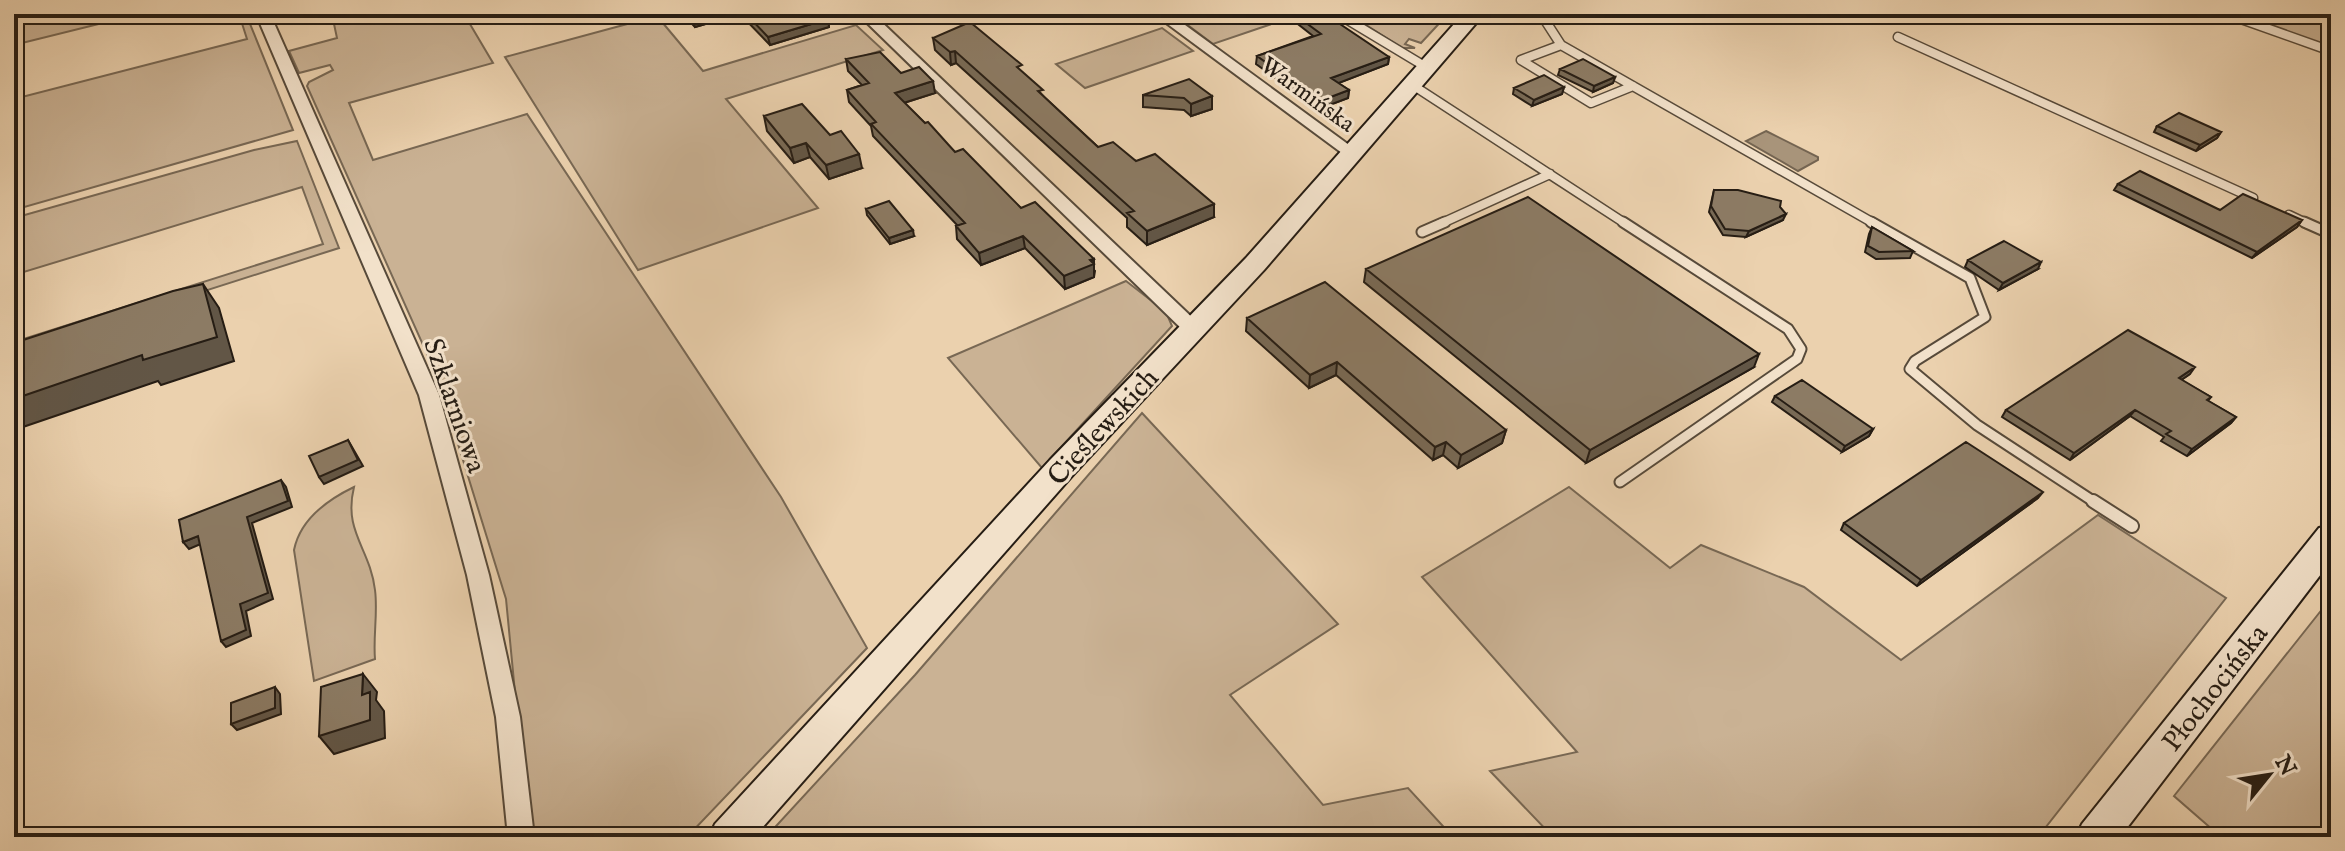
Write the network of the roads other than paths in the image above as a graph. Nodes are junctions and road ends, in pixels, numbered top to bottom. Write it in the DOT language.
graph roads {
  1 [pos="263,14"];
  2 [pos="865,14"];
  3 [pos="1161,14"];
  4 [pos="1338,14"];
  5 [pos="1474,14"];
  6 [pos="1541,14"];
  7 [pos="2227,14"];
  8 [pos="1898,37"];
  9 [pos="1561,45"];
  10 [pos="2331,51"];
  11 [pos="1418,76"];
  12 [pos="1633,86"];
  13 [pos="1352,153"];
  14 [pos="1550,174"];
  15 [pos="2259,201"];
  16 [pos="2273,208"];
  17 [pos="1422,232"];
  18 [pos="2331,234"];
  19 [pos="1193,329"];
  20 [pos="1620,482"];
  21 [pos="2132,526"];
  22 [pos="2331,537"];
  23 [pos="521,837"];
  24 [pos="729,837"];
  25 [pos="2096,837"];
  1 -- 23 [label="street, Szklarniowa"];
  2 -- 19 [label="street"];
  3 -- 13 [label="street, Warmińska"];
  4 -- 11 [label="lane"];
  5 -- 11 [label="street, Cieślewskich"];
  6 -- 9 [label="lane"];
  7 -- 10 [label="lane"];
  8 -- 15 [label="lane"];
  9 -- 12 [label="lane"];
  9 -- 12 [label="lane"];
  11 -- 13 [label="street, Cieślewskich"];
  11 -- 14 [label="lane"];
  12 -- 21 [label="lane"];
  13 -- 19 [label="street, Cieślewskich"];
  14 -- 17 [label="lane"];
  14 -- 20 [label="lane"];
  16 -- 18 [label="lane"];
  19 -- 24 [label="street, Cieślewskich"];
  22 -- 25 [label="street, Płochocińska"];
}
